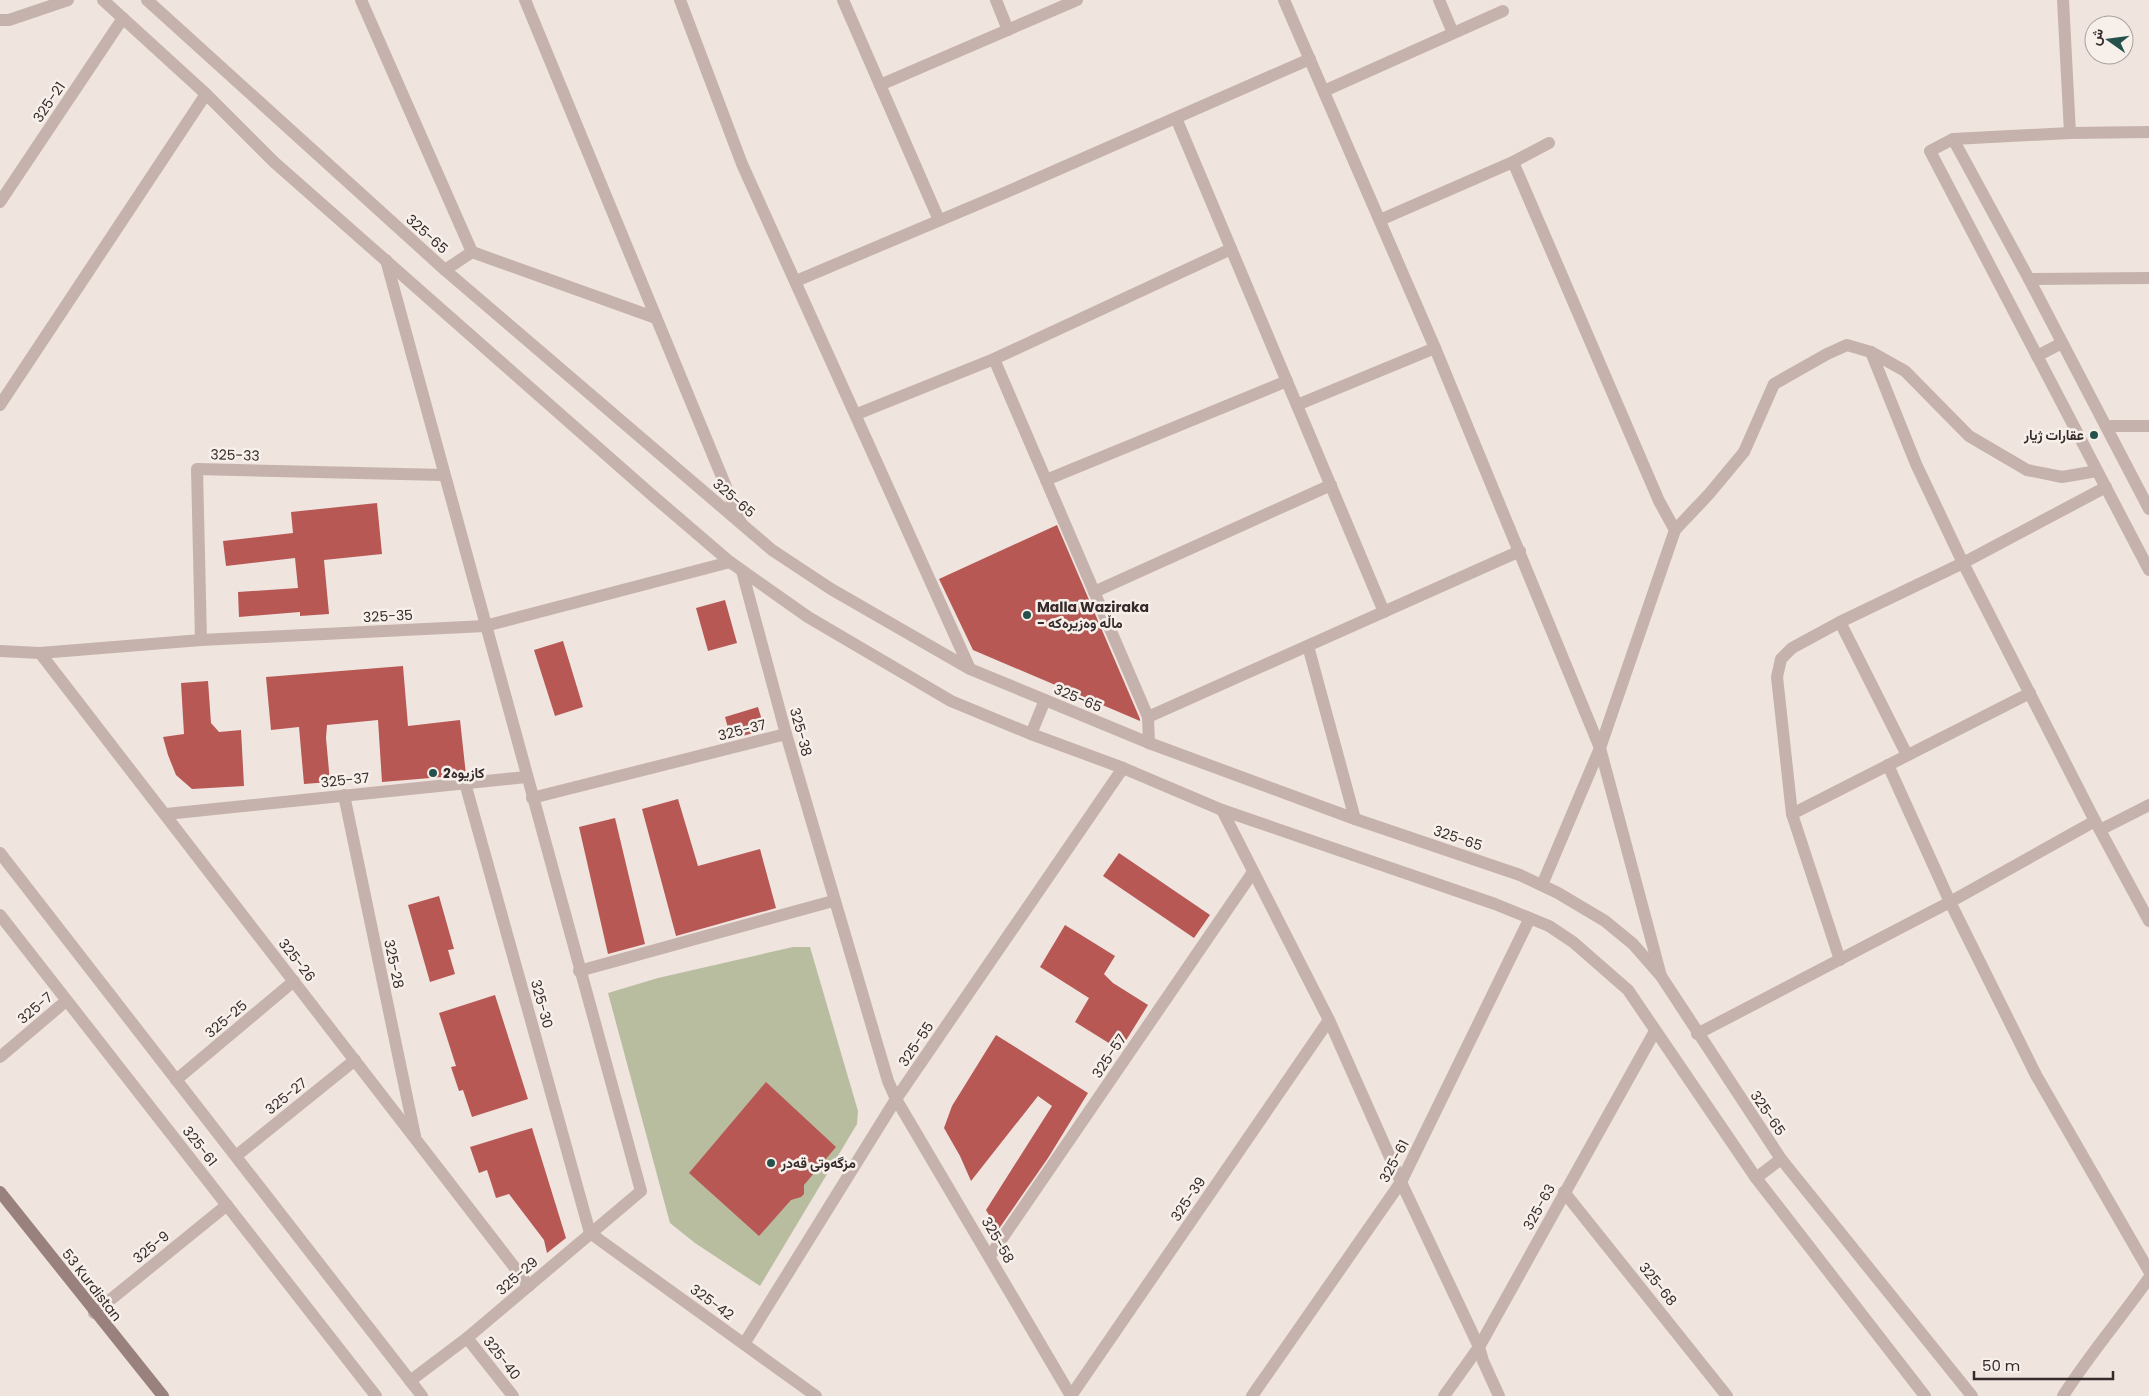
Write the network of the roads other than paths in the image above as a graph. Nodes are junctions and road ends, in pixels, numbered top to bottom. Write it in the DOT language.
graph roads {
  1 [pos="68,0"];
  2 [pos="103,0"];
  3 [pos="147,0"];
  4 [pos="362,0"];
  5 [pos="525,0"];
  6 [pos="680,0"];
  7 [pos="843,0"];
  8 [pos="996,0"];
  9 [pos="1077,0"];
  10 [pos="1284,0"];
  11 [pos="1439,0"];
  12 [pos="2063,0"];
  13 [pos="1503,11"];
  14 [pos="124,18"];
  15 [pos="0,20"];
  16 [pos="1008,30"];
  17 [pos="1453,33"];
  18 [pos="1310,59"];
  19 [pos="880,85"];
  20 [pos="1324,91"];
  21 [pos="206,94"];
  22 [pos="1176,118"];
  23 [pos="2149,132"];
  24 [pos="2070,133"];
  25 [pos="1953,140"];
  26 [pos="1549,143"];
  27 [pos="1513,162"];
  28 [pos="2,193"];
  29 [pos="939,220"];
  30 [pos="1380,220"];
  31 [pos="1231,248"];
  32 [pos="472,252"];
  33 [pos="386,260"];
  34 [pos="445,270"];
  35 [pos="2149,278"];
  36 [pos="2029,279"];
  37 [pos="796,281"];
  38 [pos="656,318"];
  39 [pos="2062,343"];
  40 [pos="1435,348"];
  41 [pos="1871,352"];
  42 [pos="2037,356"];
  43 [pos="994,359"];
  44 [pos="1287,381"];
  45 [pos="0,403"];
  46 [pos="1297,405"];
  47 [pos="856,414"];
  48 [pos="2106,426"];
  49 [pos="2149,426"];
  50 [pos="2097,471"];
  51 [pos="444,475"];
  52 [pos="1046,480"];
  53 [pos="1330,485"];
  54 [pos="2106,487"];
  55 [pos="2149,509"];
  56 [pos="741,523"];
  57 [pos="1675,530"];
  58 [pos="1520,551"];
  59 [pos="730,562"];
  60 [pos="1963,563"];
  61 [pos="742,570"];
  62 [pos="2149,570"];
  63 [pos="1094,592"];
  64 [pos="1384,612"];
  65 [pos="1840,622"];
  66 [pos="485,626"];
  67 [pos="201,640"];
  68 [pos="1308,646"];
  69 [pos="0,651"];
  70 [pos="40,653"];
  71 [pos="970,669"];
  72 [pos="2030,693"];
  73 [pos="1045,700"];
  74 [pos="1148,717"];
  75 [pos="786,734"];
  76 [pos="1031,734"];
  77 [pos="1149,743"];
  78 [pos="1600,748"];
  79 [pos="1907,755"];
  80 [pos="1888,765"];
  81 [pos="1123,768"];
  82 [pos="526,777"];
  83 [pos="465,783"];
  84 [pos="344,795"];
  85 [pos="532,798"];
  86 [pos="2149,805"];
  87 [pos="1222,810"];
  88 [pos="166,814"];
  89 [pos="1792,814"];
  90 [pos="1355,819"];
  91 [pos="2097,826"];
  92 [pos="0,853"];
  93 [pos="1253,872"];
  94 [pos="1542,885"];
  95 [pos="834,901"];
  96 [pos="1950,902"];
  97 [pos="0,915"];
  98 [pos="2148,916"];
  99 [pos="1529,920"];
  100 [pos="1840,960"];
  101 [pos="579,971"];
  102 [pos="1661,976"];
  103 [pos="294,981"];
  104 [pos="66,1001"];
  105 [pos="1329,1020"];
  106 [pos="1655,1031"];
  107 [pos="1697,1034"];
  108 [pos="0,1057"];
  109 [pos="355,1060"];
  110 [pos="176,1080"];
  111 [pos="896,1099"];
  112 [pos="416,1139"];
  113 [pos="236,1156"];
  114 [pos="1781,1159"];
  115 [pos="1756,1178"];
  116 [pos="1402,1182"];
  117 [pos="0,1192"];
  118 [pos="1564,1192"];
  119 [pos="227,1204"];
  120 [pos="590,1233"];
  121 [pos="990,1256"];
  122 [pos="2149,1271"];
  123 [pos="2149,1278"];
  124 [pos="528,1286"];
  125 [pos="94,1312"];
  126 [pos="467,1338"];
  127 [pos="744,1344"];
  128 [pos="1479,1347"];
  129 [pos="410,1381"];
  130 [pos="163,1396"];
  131 [pos="376,1396"];
  132 [pos="422,1396"];
  133 [pos="512,1396"];
  134 [pos="816,1396"];
  135 [pos="1071,1396"];
  136 [pos="1252,1396"];
  137 [pos="1444,1396"];
  138 [pos="1499,1396"];
  139 [pos="1728,1396"];
  140 [pos="1925,1396"];
  141 [pos="1972,1396"];
  142 [pos="2063,1396"];
  1 -- 15 [label="street"];
  2 -- 14 [label="street"];
  3 -- 34 [label="street, 325-65"];
  4 -- 32 [label="street"];
  5 -- 38 [label="street"];
  6 -- 37 [label="street"];
  7 -- 19 [label="street"];
  8 -- 16 [label="street"];
  9 -- 16 [label="street"];
  10 -- 18 [label="street"];
  11 -- 17 [label="street"];
  12 -- 24 [label="street"];
  13 -- 17 [label="street"];
  14 -- 21 [label="street"];
  14 -- 28 [label="street, 325-21"];
  16 -- 19 [label="street"];
  17 -- 20 [label="street"];
  18 -- 20 [label="street"];
  18 -- 22 [label="street"];
  19 -- 29 [label="street"];
  20 -- 30 [label="street"];
  21 -- 33 [label="street"];
  21 -- 45 [label="street"];
  22 -- 29 [label="street"];
  22 -- 31 [label="street"];
  23 -- 24 [label="street"];
  24 -- 25 [label="street"];
  25 -- 36 [label="street"];
  25 -- 42 [label="street"];
  26 -- 27 [label="street"];
  27 -- 30 [label="street"];
  27 -- 57 [label="street"];
  29 -- 37 [label="street"];
  30 -- 40 [label="street"];
  31 -- 43 [label="street"];
  31 -- 44 [label="street"];
  32 -- 34 [label="street"];
  32 -- 38 [label="street"];
  33 -- 51 [label="street"];
  33 -- 59 [label="street"];
  34 -- 56 [label="street, 325-65"];
  35 -- 36 [label="street"];
  36 -- 39 [label="street"];
  37 -- 47 [label="street"];
  38 -- 56 [label="street"];
  39 -- 42 [label="street"];
  39 -- 48 [label="street"];
  40 -- 46 [label="street"];
  40 -- 58 [label="street"];
  41 -- 50 [label="street"];
  41 -- 57 [label="street"];
  41 -- 60 [label="street"];
  42 -- 50 [label="street"];
  43 -- 47 [label="street"];
  43 -- 52 [label="street"];
  44 -- 46 [label="street"];
  44 -- 52 [label="street"];
  46 -- 53 [label="street"];
  47 -- 71 [label="street"];
  48 -- 49 [label="street"];
  48 -- 55 [label="street"];
  50 -- 54 [label="street"];
  51 -- 66 [label="street"];
  51 -- 67 [label="street, 325-33"];
  52 -- 63 [label="street"];
  53 -- 63 [label="street"];
  53 -- 64 [label="street"];
  54 -- 60 [label="street"];
  54 -- 62 [label="street"];
  56 -- 71 [label="street, 325-65"];
  57 -- 78 [label="street"];
  58 -- 64 [label="street"];
  58 -- 78 [label="street"];
  59 -- 61 [label="street"];
  59 -- 66 [label="street, 325-35"];
  60 -- 65 [label="street"];
  60 -- 72 [label="street"];
  61 -- 75 [label="street, 325-38"];
  61 -- 76 [label="street"];
  63 -- 74 [label="street"];
  64 -- 68 [label="street"];
  65 -- 79 [label="street"];
  65 -- 89 [label="street"];
  66 -- 67 [label="street, 325-35"];
  66 -- 82 [label="street"];
  67 -- 70 [label="street, 325-35"];
  68 -- 74 [label="street"];
  68 -- 90 [label="street"];
  69 -- 70 [label="street, 325-35"];
  70 -- 88 [label="street, 325-26"];
  71 -- 73 [label="street, 325-65"];
  72 -- 79 [label="street"];
  72 -- 91 [label="street"];
  73 -- 76 [label="street"];
  73 -- 77 [label="street, 325-65"];
  74 -- 77 [label="street"];
  75 -- 85 [label="street, 325-37"];
  75 -- 95 [label="street, 325-38"];
  76 -- 81 [label="street"];
  77 -- 90 [label="street, 325-65"];
  78 -- 94 [label="street"];
  78 -- 102 [label="street"];
  79 -- 80 [label="street"];
  80 -- 89 [label="street"];
  80 -- 96 [label="street"];
  81 -- 87 [label="street"];
  81 -- 111 [label="street, 325-55"];
  82 -- 83 [label="street, 325-37"];
  82 -- 85 [label="street"];
  83 -- 84 [label="street, 325-37"];
  83 -- 120 [label="street, 325-30"];
  84 -- 88 [label="street, 325-37"];
  84 -- 112 [label="street, 325-28"];
  85 -- 101 [label="street"];
  86 -- 91 [label="street"];
  87 -- 93 [label="street"];
  87 -- 99 [label="street"];
  88 -- 103 [label="street, 325-26"];
  89 -- 100 [label="street"];
  90 -- 94 [label="street, 325-65"];
  91 -- 96 [label="street"];
  91 -- 98 [label="street"];
  92 -- 110 [label="street"];
  93 -- 105 [label="street"];
  93 -- 121 [label="street, 325-57"];
  94 -- 102 [label="street, 325-65"];
  95 -- 101 [label="street"];
  95 -- 111 [label="street, 325-38"];
  96 -- 100 [label="street"];
  96 -- 122 [label="street"];
  97 -- 104 [label="street, 325-61"];
  99 -- 106 [label="street"];
  99 -- 116 [label="street, 325-61"];
  100 -- 107 [label="street"];
  101 -- 120 [label="street, 325-29"];
  102 -- 107 [label="street, 325-65"];
  103 -- 109 [label="street, 325-26"];
  103 -- 110 [label="street, 325-25"];
  104 -- 108 [label="street, 325-7"];
  104 -- 119 [label="street, 325-61"];
  105 -- 116 [label="street"];
  105 -- 135 [label="street, 325-39"];
  106 -- 115 [label="street"];
  106 -- 118 [label="street, 325-63"];
  107 -- 114 [label="street, 325-65"];
  109 -- 112 [label="street, 325-26"];
  109 -- 113 [label="street, 325-27"];
  110 -- 113 [label="street"];
  111 -- 121 [label="street, 325-58"];
  111 -- 127 [label="street, 325-55"];
  112 -- 124 [label="street, 325-26"];
  113 -- 129 [label="street"];
  114 -- 115 [label="street"];
  114 -- 141 [label="street, 325-65"];
  115 -- 140 [label="street"];
  116 -- 128 [label="street"];
  116 -- 136 [label="street, 325-61"];
  117 -- 125 [label="main road, 53 Kurdistan"];
  118 -- 128 [label="street, 325-63"];
  118 -- 139 [label="street, 325-68"];
  119 -- 125 [label="street, 325-9"];
  119 -- 131 [label="street, 325-61"];
  120 -- 124 [label="street, 325-29"];
  120 -- 127 [label="street, 325-42"];
  121 -- 135 [label="street, 325-58"];
  123 -- 142 [label="street"];
  124 -- 126 [label="street, 325-29"];
  125 -- 130 [label="main road, 53 Kurdistan"];
  126 -- 129 [label="street, 325-29"];
  126 -- 133 [label="street, 325-40"];
  127 -- 134 [label="street, 325-42"];
  128 -- 137 [label="street, 325-63"];
  128 -- 138 [label="street"];
  129 -- 132 [label="street"];
}
